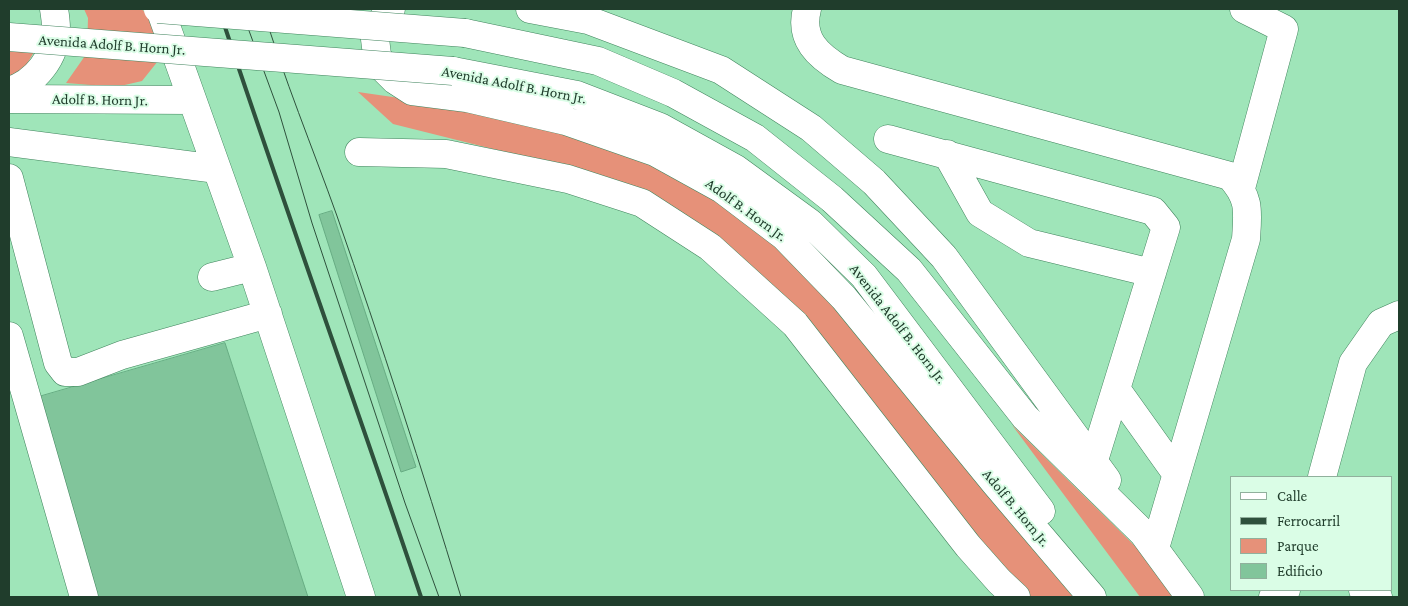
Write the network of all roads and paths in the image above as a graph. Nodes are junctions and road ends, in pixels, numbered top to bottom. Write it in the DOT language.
graph roads {
  1 [pos="54,9"];
  2 [pos="159,9"];
  3 [pos="390,9"];
  4 [pos="530,9"];
  5 [pos="807,9"];
  6 [pos="1244,9"];
  7 [pos="9,37"];
  8 [pos="9,92"];
  9 [pos="9,99"];
  10 [pos="192,100"];
  11 [pos="888,139"];
  12 [pos="9,142"];
  13 [pos="358,152"];
  14 [pos="946,154"];
  15 [pos="217,169"];
  16 [pos="9,178"];
  17 [pos="1241,188"];
  18 [pos="252,267"];
  19 [pos="1152,273"];
  20 [pos="212,277"];
  21 [pos="268,314"];
  22 [pos="1399,315"];
  23 [pos="9,336"];
  24 [pos="1116,389"];
  25 [pos="1094,460"];
  26 [pos="1176,473"];
  27 [pos="1322,476"];
  28 [pos="1149,540"];
  29 [pos="1284,591"];
  30 [pos="1365,591"];
  31 [pos="84,597"];
  32 [pos="361,597"];
  33 [pos="1016,597"];
  34 [pos="1092,597"];
  35 [pos="1106,597"];
  36 [pos="1190,597"];
  37 [pos="1273,597"];
  38 [pos="1378,597"];
  1 -- 8 [label="main road, Adolf B. Horn Jr."];
  2 -- 10 [label="main road"];
  2 -- 28 [label="main road, bridge"];
  3 -- 34 [label="main road, Adolf B. Horn Jr."];
  4 -- 25 [label="main road"];
  5 -- 17 [label="main road"];
  6 -- 17 [label="main road"];
  7 -- 35 [label="main road, Avenida Adolf B. Horn Jr., bridge"];
  9 -- 10 [label="main road, Adolf B. Horn Jr."];
  10 -- 15 [label="main road"];
  11 -- 14 [label="main road"];
  12 -- 15 [label="main road"];
  13 -- 33 [label="main road"];
  14 -- 19 [label="main road"];
  14 -- 19 [label="main road"];
  15 -- 18 [label="main road"];
  16 -- 21 [label="main road"];
  17 -- 26 [label="main road"];
  18 -- 20 [label="main road"];
  18 -- 21 [label="main road"];
  19 -- 24 [label="main road"];
  21 -- 32 [label="main road"];
  22 -- 27 [label="main road"];
  23 -- 31 [label="main road"];
  24 -- 25 [label="main road"];
  24 -- 26 [label="main road"];
  25 -- 28 [label="main road"];
  26 -- 28 [label="main road"];
  28 -- 36 [label="main road"];
  29 -- 37 [label="main road"];
  30 -- 38 [label="main road"];
}
